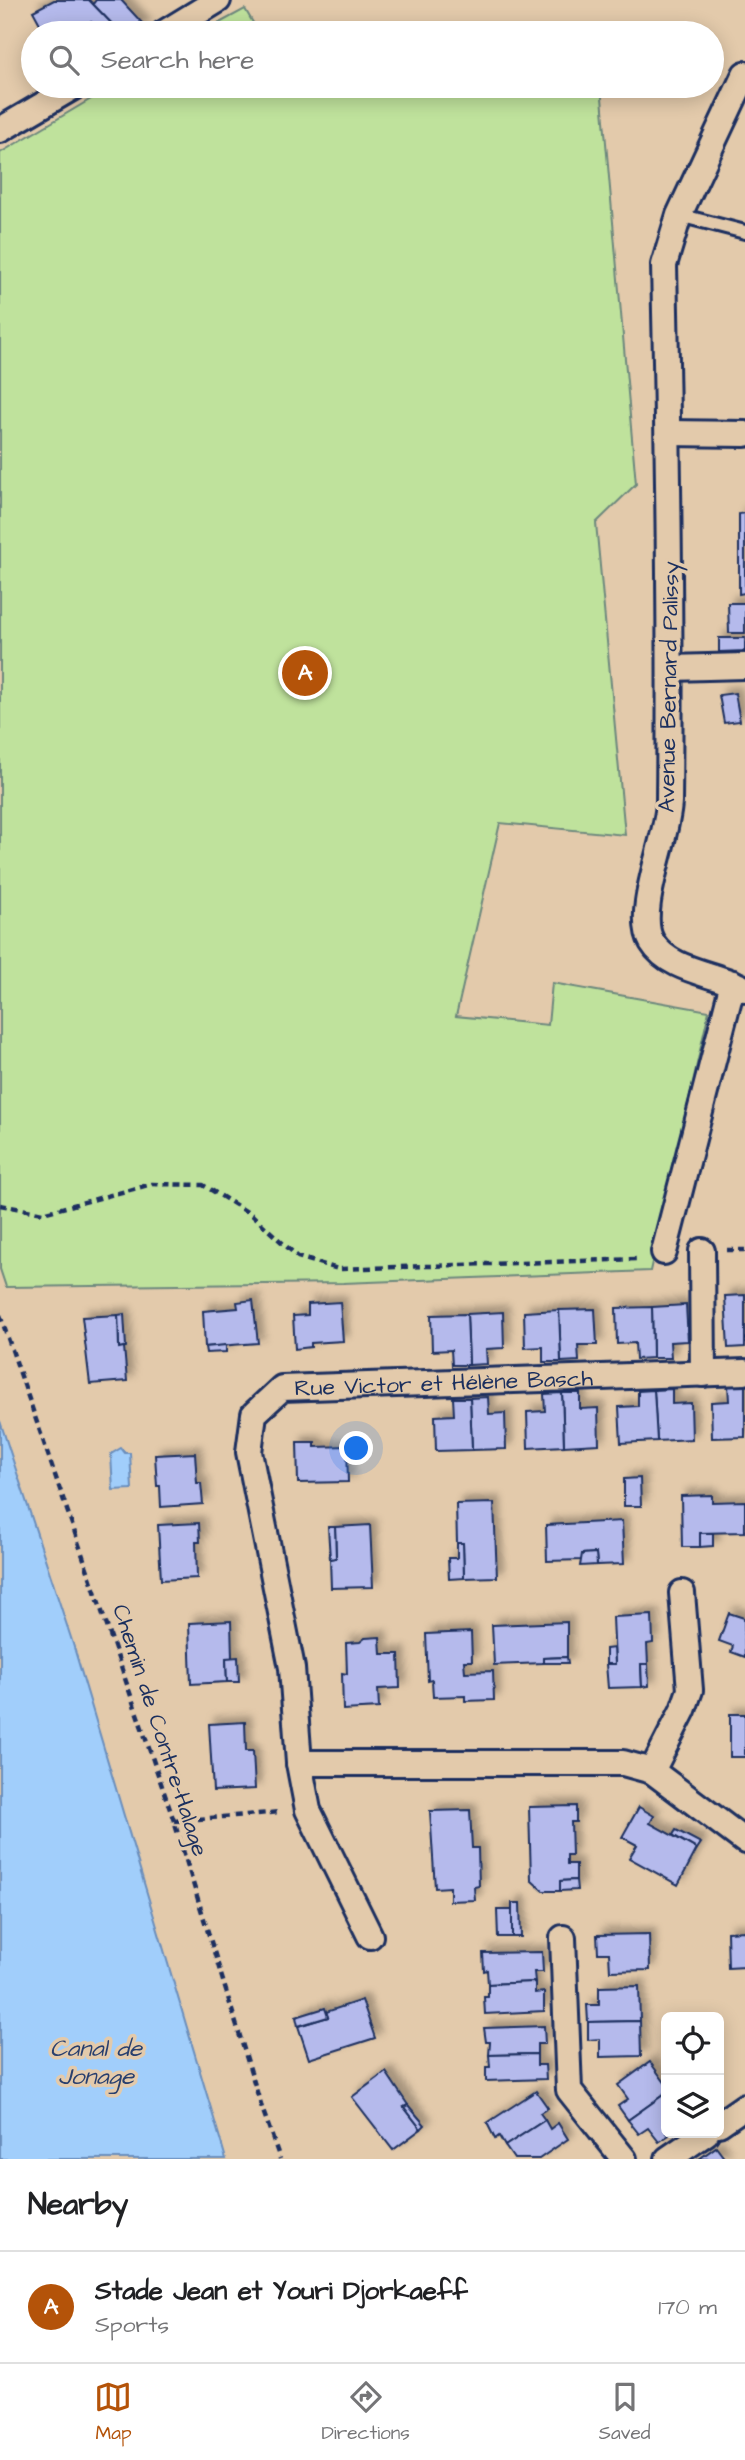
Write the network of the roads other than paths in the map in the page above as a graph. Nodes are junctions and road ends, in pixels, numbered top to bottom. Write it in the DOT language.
graph roads {
  1 [pos="218,0"];
  2 [pos="184,21"];
  3 [pos="745,74"];
  4 [pos="55,98"];
  5 [pos="0,130"];
  6 [pos="679,215"];
  7 [pos="745,232"];
  8 [pos="668,433"];
  9 [pos="745,434"];
  10 [pos="745,666"];
  11 [pos="671,668"];
  12 [pos="739,986"];
  13 [pos="702,1251"];
  14 [pos="664,1252"];
  15 [pos="745,1372"];
  16 [pos="703,1374"];
  17 [pos="682,1593"];
  18 [pos="299,1763"];
  19 [pos="652,1771"];
  20 [pos="745,1841"];
  21 [pos="370,1936"];
  22 [pos="564,1938"];
  23 [pos="745,2106"];
  24 [pos="724,2121"];
  25 [pos="699,2138"];
  26 [pos="624,2159"];
  27 [pos="668,2159"];
  1 -- 2 [label="street"];
  3 -- 6 [label="street, Avenue Bernard Palissy"];
  4 -- 5 [label="street"];
  6 -- 7 [label="lane"];
  6 -- 8 [label="street, Avenue Bernard Palissy"];
  8 -- 9 [label="street"];
  8 -- 11 [label="street, Avenue Bernard Palissy"];
  10 -- 11 [label="street"];
  11 -- 12 [label="street, Avenue Bernard Palissy"];
  12 -- 14 [label="street, Avenue Bernard Palissy"];
  13 -- 16 [label="street"];
  15 -- 16 [label="street, Rue Victor et Hélène Basch"];
  16 -- 18 [label="street, Rue Victor et Hélène Basch"];
  17 -- 19 [label="street"];
  18 -- 19 [label="street"];
  18 -- 21 [label="street, Rue Victor et Hélène Basch"];
  19 -- 20 [label="street"];
  22 -- 26 [label="street"];
  23 -- 24 [label="street"];
  25 -- 27 [label="street"];
}
